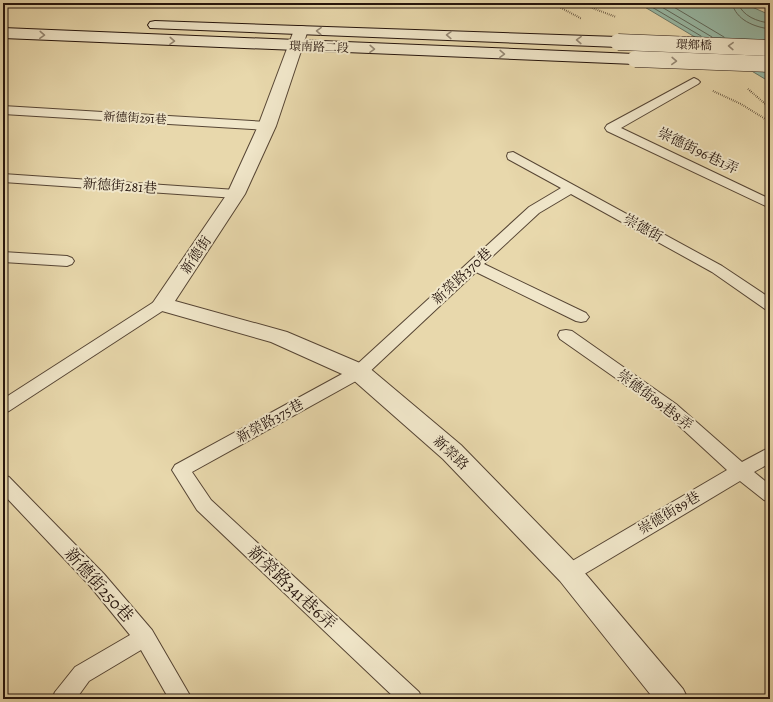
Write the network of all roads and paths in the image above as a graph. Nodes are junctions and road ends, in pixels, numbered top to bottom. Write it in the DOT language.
graph roads {
  1 [pos="98,23"];
  2 [pos="3,24"];
  3 [pos="138,24"];
  4 [pos="298,38"];
  5 [pos="618,42"];
  6 [pos="770,48"];
  7 [pos="635,59"];
  8 [pos="770,64"];
  9 [pos="694,82"];
  10 [pos="746,88"];
  11 [pos="770,108"];
  12 [pos="3,110"];
  13 [pos="267,126"];
  14 [pos="513,156"];
  15 [pos="3,178"];
  16 [pos="571,188"];
  17 [pos="236,194"];
  18 [pos="770,204"];
  19 [pos="3,257"];
  20 [pos="67,261"];
  21 [pos="474,265"];
  22 [pos="162,304"];
  23 [pos="770,305"];
  24 [pos="580,317"];
  25 [pos="566,335"];
  26 [pos="359,372"];
  27 [pos="3,407"];
  28 [pos="770,454"];
  29 [pos="181,470"];
  30 [pos="740,471"];
  31 [pos="3,482"];
  32 [pos="770,495"];
  33 [pos="569,573"];
  34 [pos="145,637"];
  35 [pos="63,699"];
  36 [pos="181,699"];
  37 [pos="411,699"];
  38 [pos="672,699"];
  1 -- 2 [label="main road, 環南路二段"];
  2 -- 4 [label="main road, 環南路二段, one-way"];
  3 -- 4 [label="main road, 環南路二段"];
  5 -- 4 [label="main road, 環南路二段, one-way"];
  4 -- 7 [label="main road, 環南路二段, one-way"];
  4 -- 13 [label="main road, 新德街"];
  6 -- 5 [label="main road, 環鄉橋, one-way, bridge"];
  7 -- 8 [label="main road, 環鄉橋, one-way, bridge"];
  9 -- 18 [label="lane, 崇德街96巷1弄"];
  10 -- 11 [label="path"];
  12 -- 13 [label="lane, 新德街291巷"];
  13 -- 17 [label="main road, 新德街"];
  14 -- 16 [label="lane, 崇德街"];
  15 -- 17 [label="lane, 新德街281巷"];
  16 -- 21 [label="lane, 新榮路370巷"];
  16 -- 23 [label="lane, 崇德街"];
  17 -- 22 [label="main road, 新德街"];
  19 -- 20 [label="lane"];
  21 -- 24 [label="lane"];
  21 -- 26 [label="lane, 新榮路370巷"];
  22 -- 26 [label="main road, 新榮路"];
  22 -- 27 [label="lane, 新德街"];
  25 -- 30 [label="lane, 崇德街89巷8弄"];
  26 -- 29 [label="lane, 新榮路375巷"];
  26 -- 33 [label="main road, 新榮路"];
  28 -- 30 [label="lane, 崇德街89巷"];
  29 -- 37 [label="lane, 新榮路341巷6弄"];
  30 -- 32 [label="lane, 崇德街89巷8弄"];
  30 -- 33 [label="lane, 崇德街89巷"];
  31 -- 34 [label="lane, 新德街250巷"];
  33 -- 38 [label="main road, 新榮路"];
  34 -- 35 [label="lane"];
  34 -- 36 [label="lane, 新德街250巷"];
}
